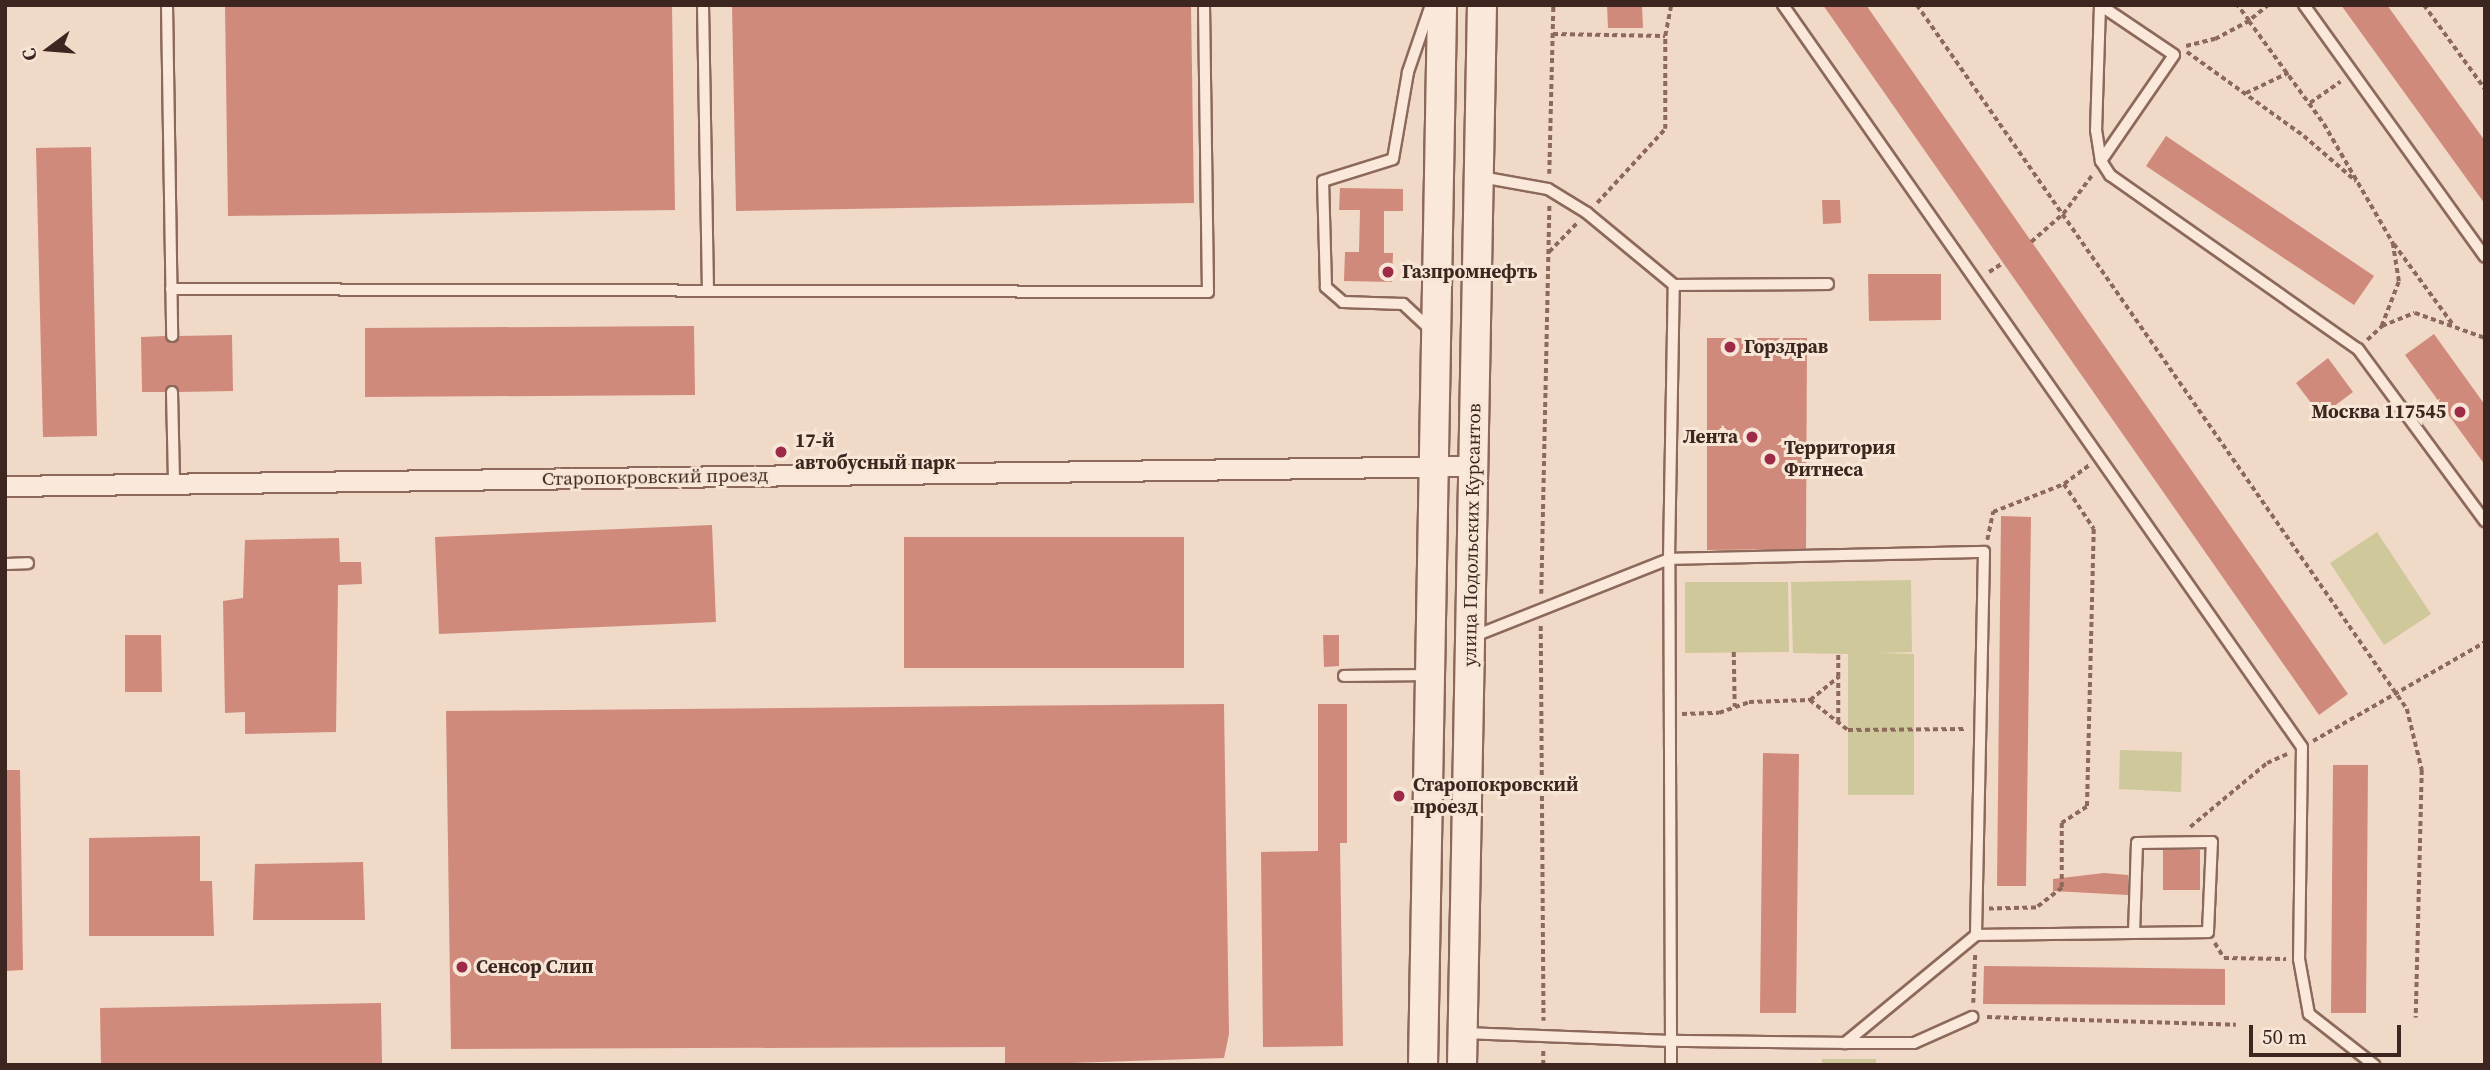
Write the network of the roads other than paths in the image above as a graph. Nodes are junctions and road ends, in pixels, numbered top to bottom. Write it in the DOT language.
graph roads {
  1 [pos="167,5"];
  2 [pos="703,5"];
  3 [pos="1204,5"];
  4 [pos="1431,5"];
  5 [pos="1442,5"];
  6 [pos="1482,5"];
  7 [pos="1783,5"];
  8 [pos="2100,5"];
  9 [pos="2304,5"];
  10 [pos="2102,162"];
  11 [pos="1480,176"];
  12 [pos="2485,257"];
  13 [pos="1828,284"];
  14 [pos="1674,285"];
  15 [pos="171,289"];
  16 [pos="708,291"];
  17 [pos="1436,335"];
  18 [pos="172,336"];
  19 [pos="172,392"];
  20 [pos="1434,466"];
  21 [pos="1474,466"];
  22 [pos="174,483"];
  23 [pos="5,486"];
  24 [pos="2485,521"];
  25 [pos="1669,559"];
  26 [pos="28,563"];
  27 [pos="5,564"];
  28 [pos="1470,638"];
  29 [pos="1430,675"];
  30 [pos="1344,676"];
  31 [pos="2134,933"];
  32 [pos="1976,935"];
  33 [pos="1972,1017"];
  34 [pos="1464,1033"];
  35 [pos="1671,1041"];
  36 [pos="1845,1043"];
  37 [pos="1423,1065"];
  38 [pos="1462,1065"];
  39 [pos="1671,1065"];
  40 [pos="2374,1065"];
  1 -- 15 [label="lane"];
  2 -- 16 [label="lane"];
  3 -- 16 [label="lane"];
  4 -- 17 [label="lane"];
  5 -- 17 [label="main road, улица Подольских Курсантов"];
  6 -- 11 [label="main road, улица Подольских Курсантов"];
  7 -- 40 [label="lane"];
  8 -- 10 [label="lane"];
  8 -- 10 [label="lane"];
  9 -- 12 [label="lane"];
  10 -- 24 [label="lane"];
  11 -- 14 [label="lane"];
  11 -- 21 [label="main road, улица Подольских Курсантов"];
  13 -- 14 [label="lane"];
  14 -- 25 [label="lane"];
  15 -- 16 [label="lane"];
  15 -- 18 [label="lane"];
  17 -- 20 [label="main road, улица Подольских Курсантов"];
  19 -- 22 [label="lane"];
  20 -- 21 [label="street, Старопокровский проезд"];
  20 -- 22 [label="street, Старопокровский проезд"];
  20 -- 29 [label="main road, улица Подольских Курсантов"];
  21 -- 28 [label="main road, улица Подольских Курсантов"];
  22 -- 23 [label="street, Старопокровский проезд"];
  25 -- 28 [label="lane"];
  25 -- 32 [label="lane"];
  25 -- 35 [label="lane"];
  26 -- 27 [label="lane"];
  28 -- 34 [label="main road, улица Подольских Курсантов"];
  29 -- 30 [label="lane"];
  29 -- 37 [label="main road, улица Подольских Курсантов"];
  31 -- 31 [label="lane"];
  31 -- 32 [label="lane"];
  32 -- 36 [label="lane"];
  33 -- 36 [label="lane"];
  34 -- 35 [label="lane"];
  34 -- 38 [label="main road, улица Подольских Курсантов"];
  35 -- 36 [label="lane"];
  35 -- 39 [label="lane"];
}
